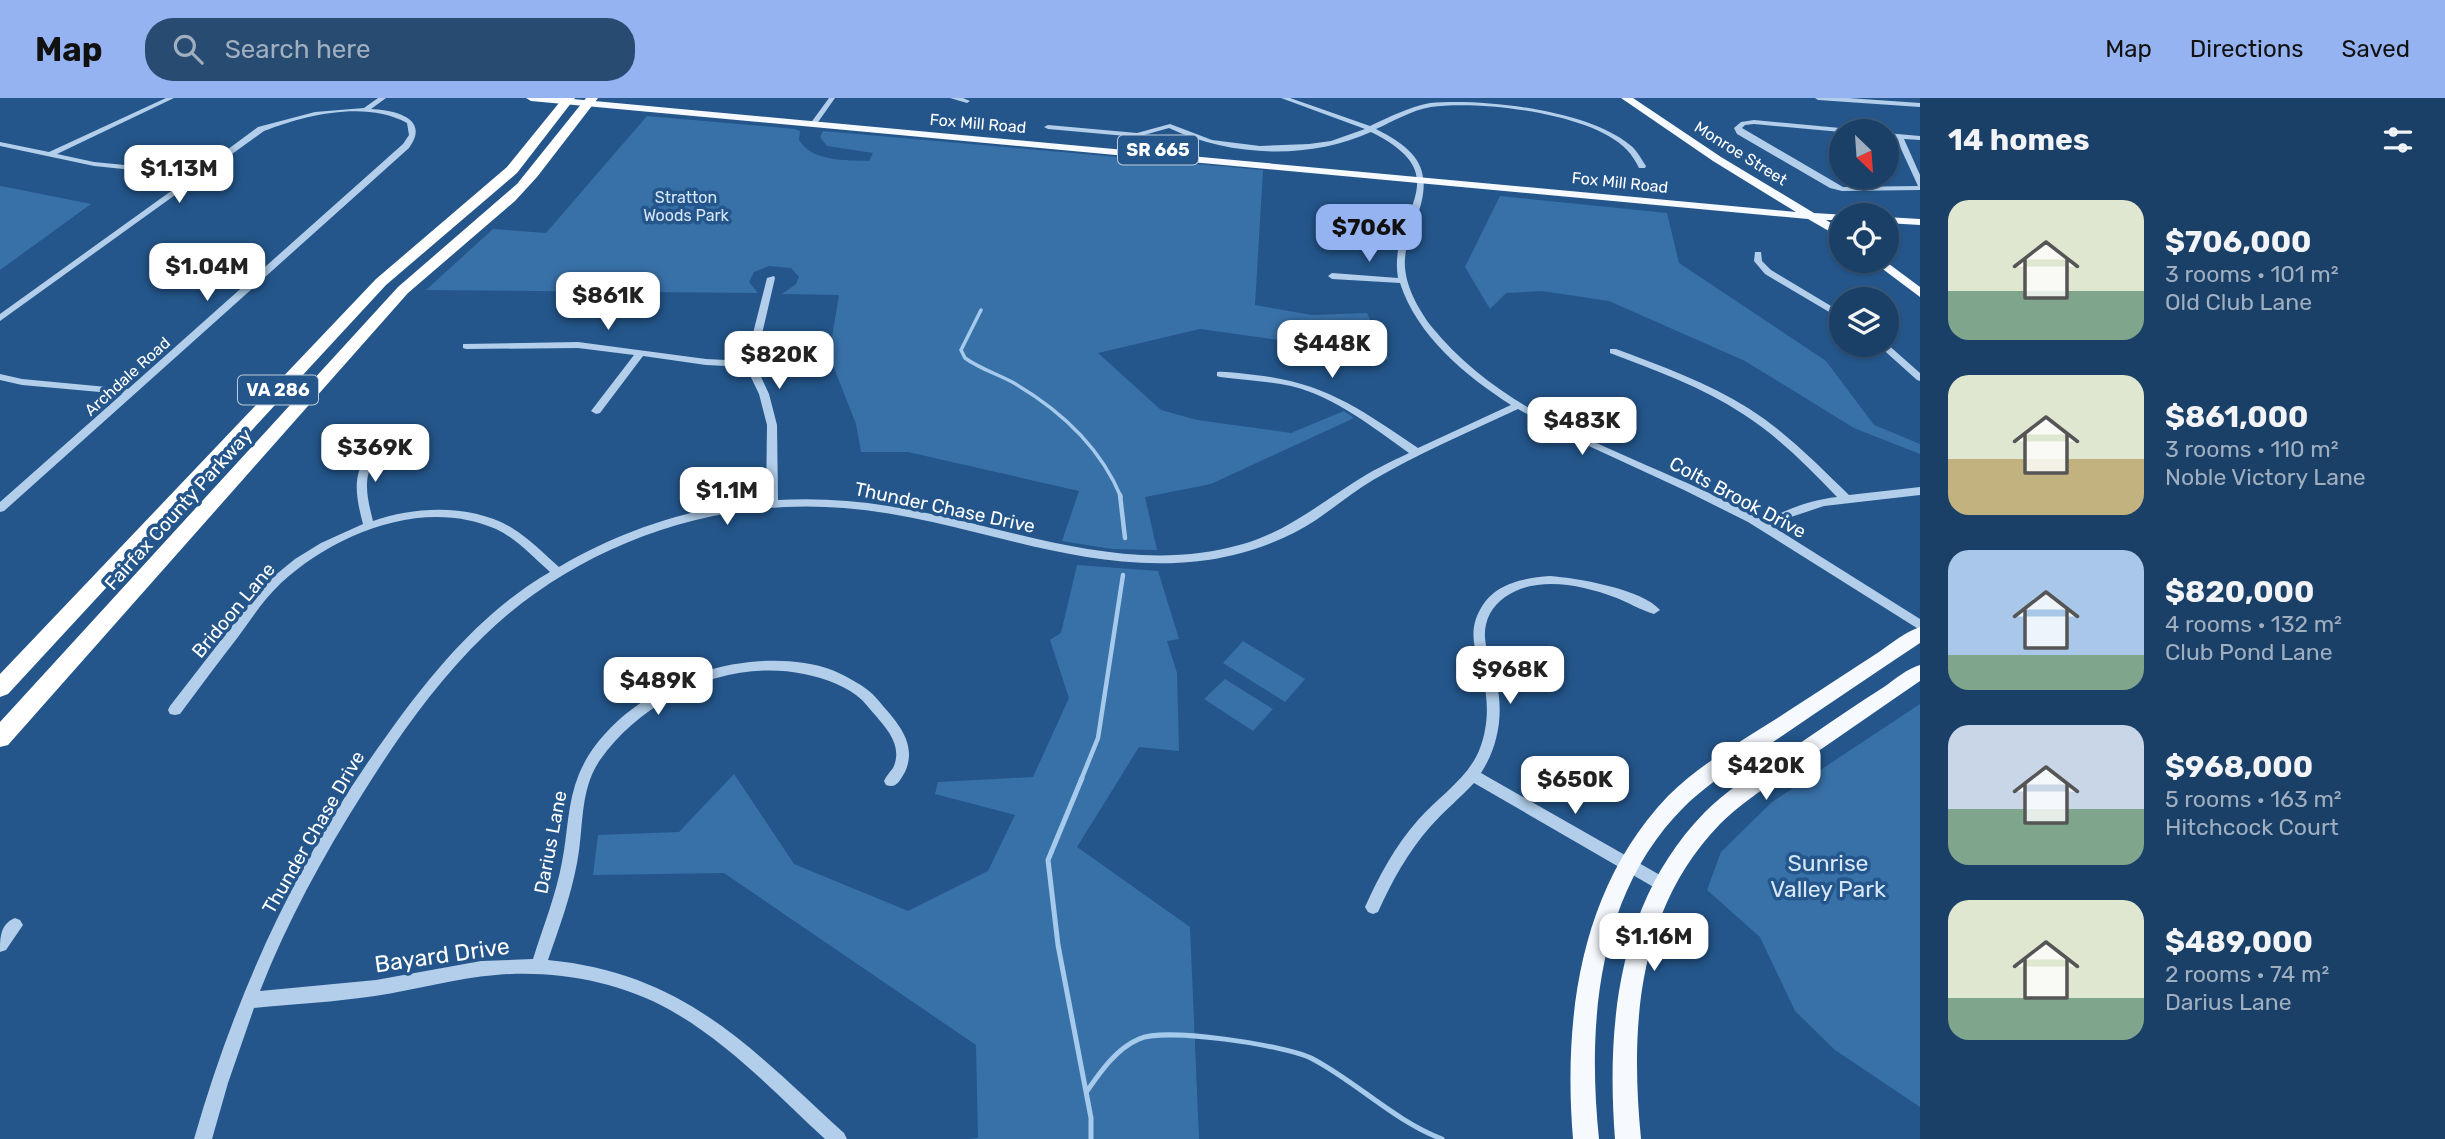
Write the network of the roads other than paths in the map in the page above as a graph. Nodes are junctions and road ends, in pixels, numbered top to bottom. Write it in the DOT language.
graph roads {
  1 [pos="171,98"];
  2 [pos="383,98"];
  3 [pos="531,98"];
  4 [pos="832,98"];
  5 [pos="953,98"];
  6 [pos="1284,98"];
  7 [pos="1626,98"];
  8 [pos="1818,98"];
  9 [pos="1912,98"];
  10 [pos="567,100"];
  11 [pos="590,100"];
  12 [pos="967,101"];
  13 [pos="1920,103"];
  14 [pos="1823,107"];
  15 [pos="367,108"];
  16 [pos="817,121"];
  17 [pos="1170,126"];
  18 [pos="1048,127"];
  19 [pos="1829,129"];
  20 [pos="1370,130"];
  21 [pos="1899,136"];
  22 [pos="1920,138"];
  23 [pos="0,144"];
  24 [pos="48,155"];
  25 [pos="1717,159"];
  26 [pos="1642,166"];
  27 [pos="197,174"];
  28 [pos="1422,179"];
  29 [pos="1829,184"];
  30 [pos="1920,186"];
  31 [pos="1899,187"];
  32 [pos="1737,210"];
  33 [pos="1815,217"];
  34 [pos="1829,217"];
  35 [pos="1829,220"];
  36 [pos="1899,221"];
  37 [pos="1920,222"];
  38 [pos="1829,226"];
  39 [pos="1899,229"];
  40 [pos="1920,230"];
  41 [pos="1758,254"];
  42 [pos="1894,273"];
  43 [pos="1332,276"];
  44 [pos="771,278"];
  45 [pos="1404,281"];
  46 [pos="1920,293"];
  47 [pos="1829,309"];
  48 [pos="0,318"];
  49 [pos="466,346"];
  50 [pos="1613,351"];
  51 [pos="641,352"];
  52 [pos="1896,357"];
  53 [pos="750,364"];
  54 [pos="1220,374"];
  55 [pos="0,377"];
  56 [pos="1920,378"];
  57 [pos="130,392"];
  58 [pos="1519,405"];
  59 [pos="596,411"];
  60 [pos="387,440"];
  61 [pos="1417,453"];
  62 [pos="1920,491"];
  63 [pos="1846,498"];
  64 [pos="772,504"];
  65 [pos="0,508"];
  66 [pos="1764,526"];
  67 [pos="369,527"];
  68 [pos="558,572"];
  69 [pos="1654,610"];
  70 [pos="1920,625"];
  71 [pos="1920,634"];
  72 [pos="1920,671"];
  73 [pos="0,688"];
  74 [pos="175,710"];
  75 [pos="0,738"];
  76 [pos="1472,775"];
  77 [pos="891,781"];
  78 [pos="1628,866"];
  79 [pos="1662,884"];
  80 [pos="1373,907"];
  81 [pos="15,925"];
  82 [pos="0,945"];
  83 [pos="538,967"];
  84 [pos="249,1000"];
  85 [pos="203,1139"];
  86 [pos="838,1139"];
  87 [pos="1586,1139"];
  88 [pos="1628,1139"];
  1 -- 24 [label="street"];
  2 -- 15 [label="street"];
  3 -- 10 [label="main road, Fox Mill Road / SR 665"];
  4 -- 16 [label="street"];
  5 -- 12 [label="street"];
  6 -- 20 [label="street"];
  7 -- 25 [label="main road, Monroe Street"];
  8 -- 13 [label="street"];
  8 -- 14 [label="street"];
  9 -- 13 [label="street"];
  10 -- 11 [label="main road, Fox Mill Road / SR 665"];
  10 -- 73 [label="highway, Fairfax County Parkway / VA 286"];
  11 -- 16 [label="main road, Fox Mill Road / SR 665"];
  11 -- 75 [label="highway, Fairfax County Parkway / VA 286"];
  15 -- 27 [label="street"];
  15 -- 57 [label="street, Archdale Road"];
  16 -- 28 [label="main road, Fox Mill Road / SR 665"];
  17 -- 18 [label="street"];
  17 -- 20 [label="street"];
  19 -- 29 [label="street"];
  20 -- 26 [label="street"];
  20 -- 28 [label="street"];
  21 -- 22 [label="street"];
  21 -- 30 [label="street"];
  23 -- 24 [label="street"];
  24 -- 27 [label="street"];
  25 -- 32 [label="main road"];
  25 -- 33 [label="main road, Monroe Street"];
  27 -- 48 [label="street"];
  28 -- 32 [label="main road, Fox Mill Road / SR 665"];
  28 -- 45 [label="street, Colts Brook Drive"];
  30 -- 31 [label="street"];
  32 -- 33 [label="main road, Fox Mill Road / SR 665"];
  33 -- 34 [label="main road, Fox Mill Road / SR 665"];
  33 -- 35 [label="main road, Fox Mill Road / SR 665"];
  33 -- 38 [label="main road, Monroe Street"];
  36 -- 37 [label="main road"];
  39 -- 40 [label="main road"];
  41 -- 47 [label="street"];
  42 -- 46 [label="main road"];
  43 -- 45 [label="street"];
  44 -- 53 [label="street"];
  45 -- 58 [label="street, Colts Brook Drive"];
  49 -- 51 [label="street"];
  50 -- 63 [label="street"];
  51 -- 53 [label="street"];
  51 -- 59 [label="street"];
  52 -- 56 [label="street"];
  53 -- 64 [label="street"];
  54 -- 61 [label="street"];
  55 -- 57 [label="street"];
  57 -- 65 [label="street, Archdale Road"];
  58 -- 61 [label="street, Thunder Chase Drive"];
  58 -- 66 [label="street, Colts Brook Drive"];
  60 -- 67 [label="street"];
  61 -- 64 [label="street, Thunder Chase Drive"];
  62 -- 63 [label="street"];
  63 -- 66 [label="street"];
  64 -- 68 [label="street, Thunder Chase Drive"];
  66 -- 70 [label="street, Colts Brook Drive"];
  67 -- 68 [label="street, Bridoon Lane"];
  67 -- 74 [label="street, Bridoon Lane"];
  68 -- 84 [label="street, Thunder Chase Drive"];
  69 -- 76 [label="street"];
  71 -- 78 [label="main road"];
  72 -- 79 [label="main road"];
  76 -- 78 [label="street"];
  76 -- 80 [label="street"];
  77 -- 83 [label="street, Darius Lane"];
  78 -- 79 [label="street"];
  78 -- 87 [label="main road"];
  79 -- 88 [label="main road"];
  81 -- 82 [label="street"];
  83 -- 84 [label="street, Bayard Drive"];
  83 -- 86 [label="street, Bayard Drive"];
  84 -- 85 [label="street, Thunder Chase Drive"];
}
